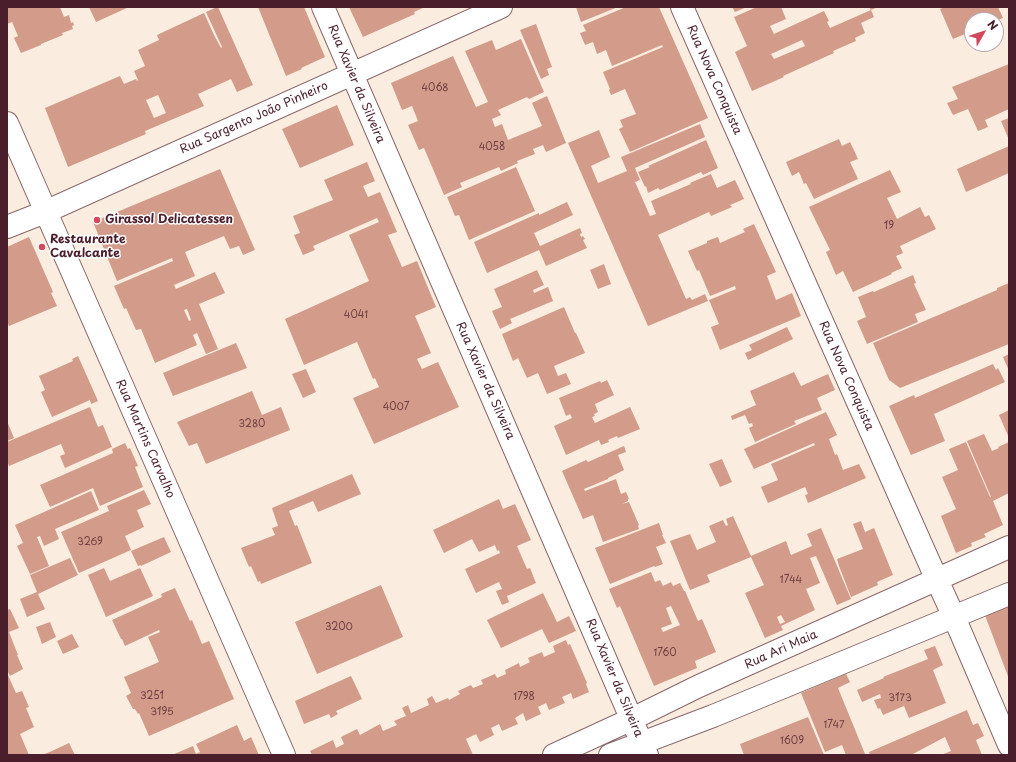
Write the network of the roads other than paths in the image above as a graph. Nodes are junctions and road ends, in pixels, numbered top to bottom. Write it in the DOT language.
graph roads {
  1 [pos="323,7"];
  2 [pos="501,7"];
  3 [pos="682,7"];
  4 [pos="352,75"];
  5 [pos="7,123"];
  6 [pos="45,212"];
  7 [pos="7,228"];
  8 [pos="1009,547"];
  9 [pos="937,580"];
  10 [pos="1009,594"];
  11 [pos="954,617"];
  12 [pos="632,719"];
  13 [pos="1009,745"];
  14 [pos="644,749"];
  15 [pos="284,755"];
  16 [pos="554,755"];
  17 [pos="610,755"];
  1 -- 4 [label="street, Rua Xavier da Silveira"];
  2 -- 4 [label="street, Rua Sargento João Pinheiro"];
  3 -- 9 [label="street, Rua Nova Conquista"];
  4 -- 6 [label="street, Rua Sargento João Pinheiro"];
  4 -- 12 [label="street, Rua Xavier da Silveira"];
  5 -- 6 [label="street, Rua Martins Carvalho"];
  6 -- 7 [label="street, Rua Sargento João Pinheiro"];
  6 -- 15 [label="street, Rua Martins Carvalho"];
  8 -- 9 [label="street, Rua Ari Maia"];
  9 -- 11 [label="street, Rua Nova Conquista"];
  9 -- 12 [label="street, Rua Ari Maia"];
  10 -- 11 [label="street"];
  11 -- 13 [label="street, Rua Nova Conquista"];
  11 -- 14 [label="street"];
  12 -- 14 [label="street, Rua Xavier da Silveira"];
  12 -- 16 [label="street, Rua Ari Maia"];
  14 -- 17 [label="street"];
}
